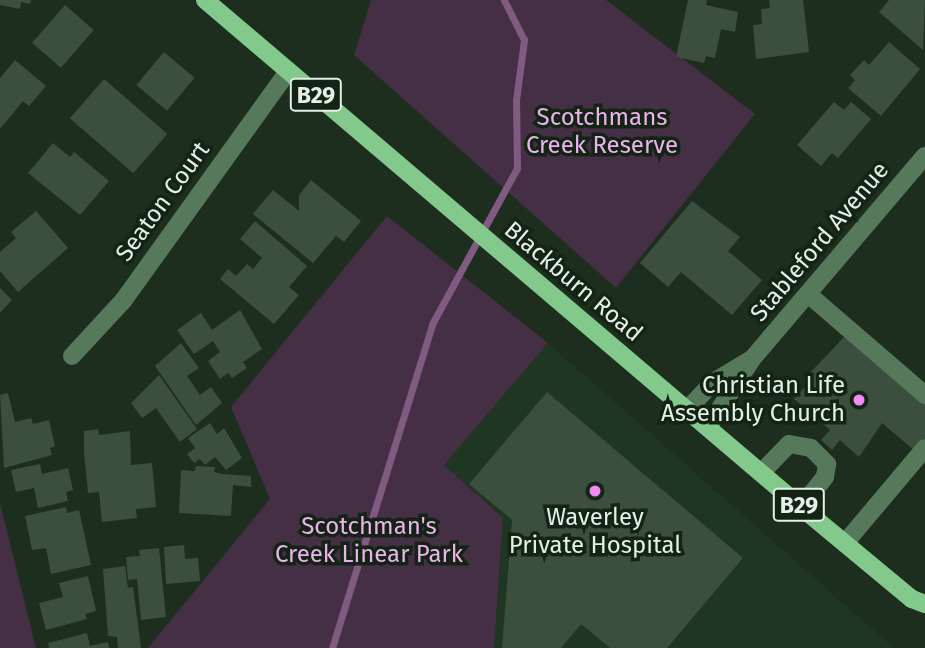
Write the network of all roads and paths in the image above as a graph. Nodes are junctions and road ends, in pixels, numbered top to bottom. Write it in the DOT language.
graph roads {
  1 [pos="205,0"];
  2 [pos="288,72"];
  3 [pos="925,156"];
  4 [pos="808,294"];
  5 [pos="72,356"];
  6 [pos="752,359"];
  7 [pos="925,396"];
  8 [pos="688,409"];
  9 [pos="708,427"];
  10 [pos="925,447"];
  11 [pos="762,472"];
  12 [pos="802,507"];
  13 [pos="845,543"];
  14 [pos="919,601"];
  15 [pos="925,618"];
  1 -- 2 [label="main road, Blackburn Road / B29"];
  2 -- 5 [label="street, Seaton Court"];
  2 -- 8 [label="main road, Blackburn Road / B29"];
  3 -- 4 [label="street, Stableford Avenue"];
  4 -- 6 [label="street, Stableford Avenue"];
  4 -- 7 [label="street"];
  6 -- 8 [label="street, Stableford Avenue"];
  6 -- 9 [label="street, Stableford Avenue"];
  8 -- 9 [label="main road, Blackburn Road / B29"];
  9 -- 11 [label="main road, Blackburn Road / B29"];
  10 -- 13 [label="street"];
  11 -- 12 [label="main road, Blackburn Road / B29"];
  11 -- 12 [label="street"];
  12 -- 13 [label="main road, Blackburn Road / B29"];
  13 -- 14 [label="main road, Blackburn Road / B29"];
  14 -- 15 [label="main road, Blackburn Road / B29"];
}
